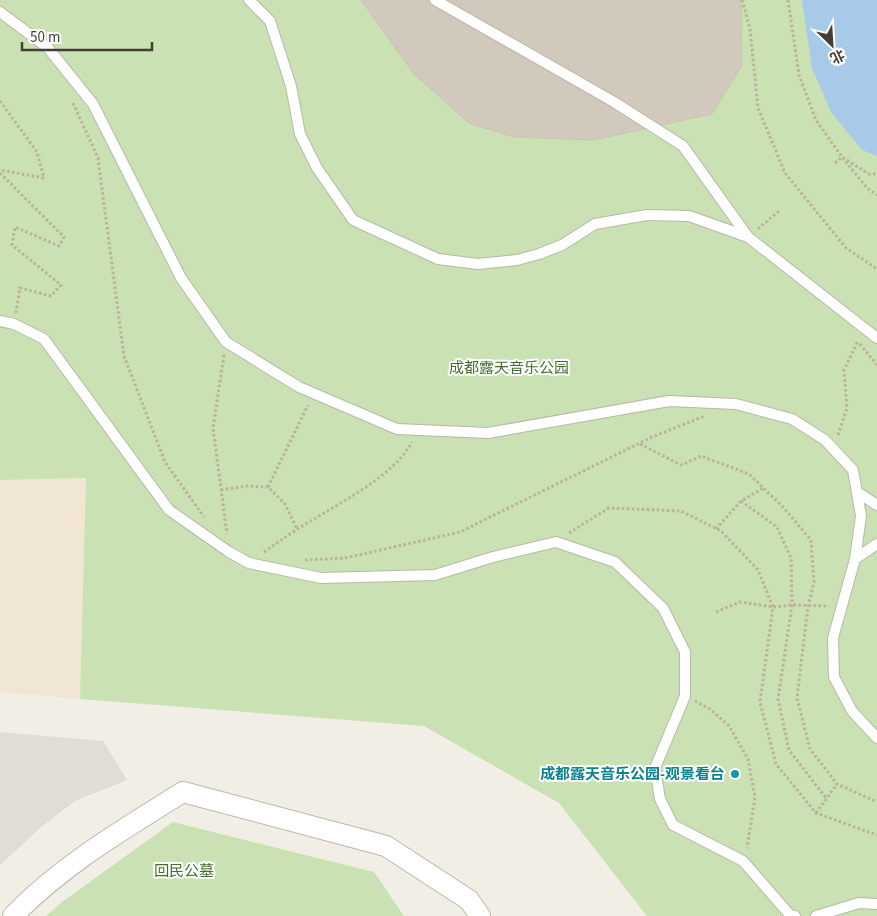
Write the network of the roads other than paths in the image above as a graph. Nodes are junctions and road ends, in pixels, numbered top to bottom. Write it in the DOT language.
graph roads {
  1 [pos="249,0"];
  2 [pos="435,0"];
  3 [pos="0,12"];
  4 [pos="748,238"];
  5 [pos="0,321"];
  6 [pos="877,338"];
  7 [pos="857,492"];
  8 [pos="877,505"];
  9 [pos="877,544"];
  10 [pos="855,559"];
  11 [pos="877,738"];
  12 [pos="877,904"];
  13 [pos="13,916"];
  14 [pos="480,916"];
  15 [pos="795,916"];
  16 [pos="816,916"];
  1 -- 4 [label="lane"];
  2 -- 4 [label="lane"];
  3 -- 7 [label="lane"];
  4 -- 6 [label="lane"];
  5 -- 15 [label="lane"];
  7 -- 8 [label="lane"];
  7 -- 10 [label="lane"];
  9 -- 10 [label="lane"];
  10 -- 11 [label="lane"];
  12 -- 16 [label="lane"];
  13 -- 14 [label="street"];
}
